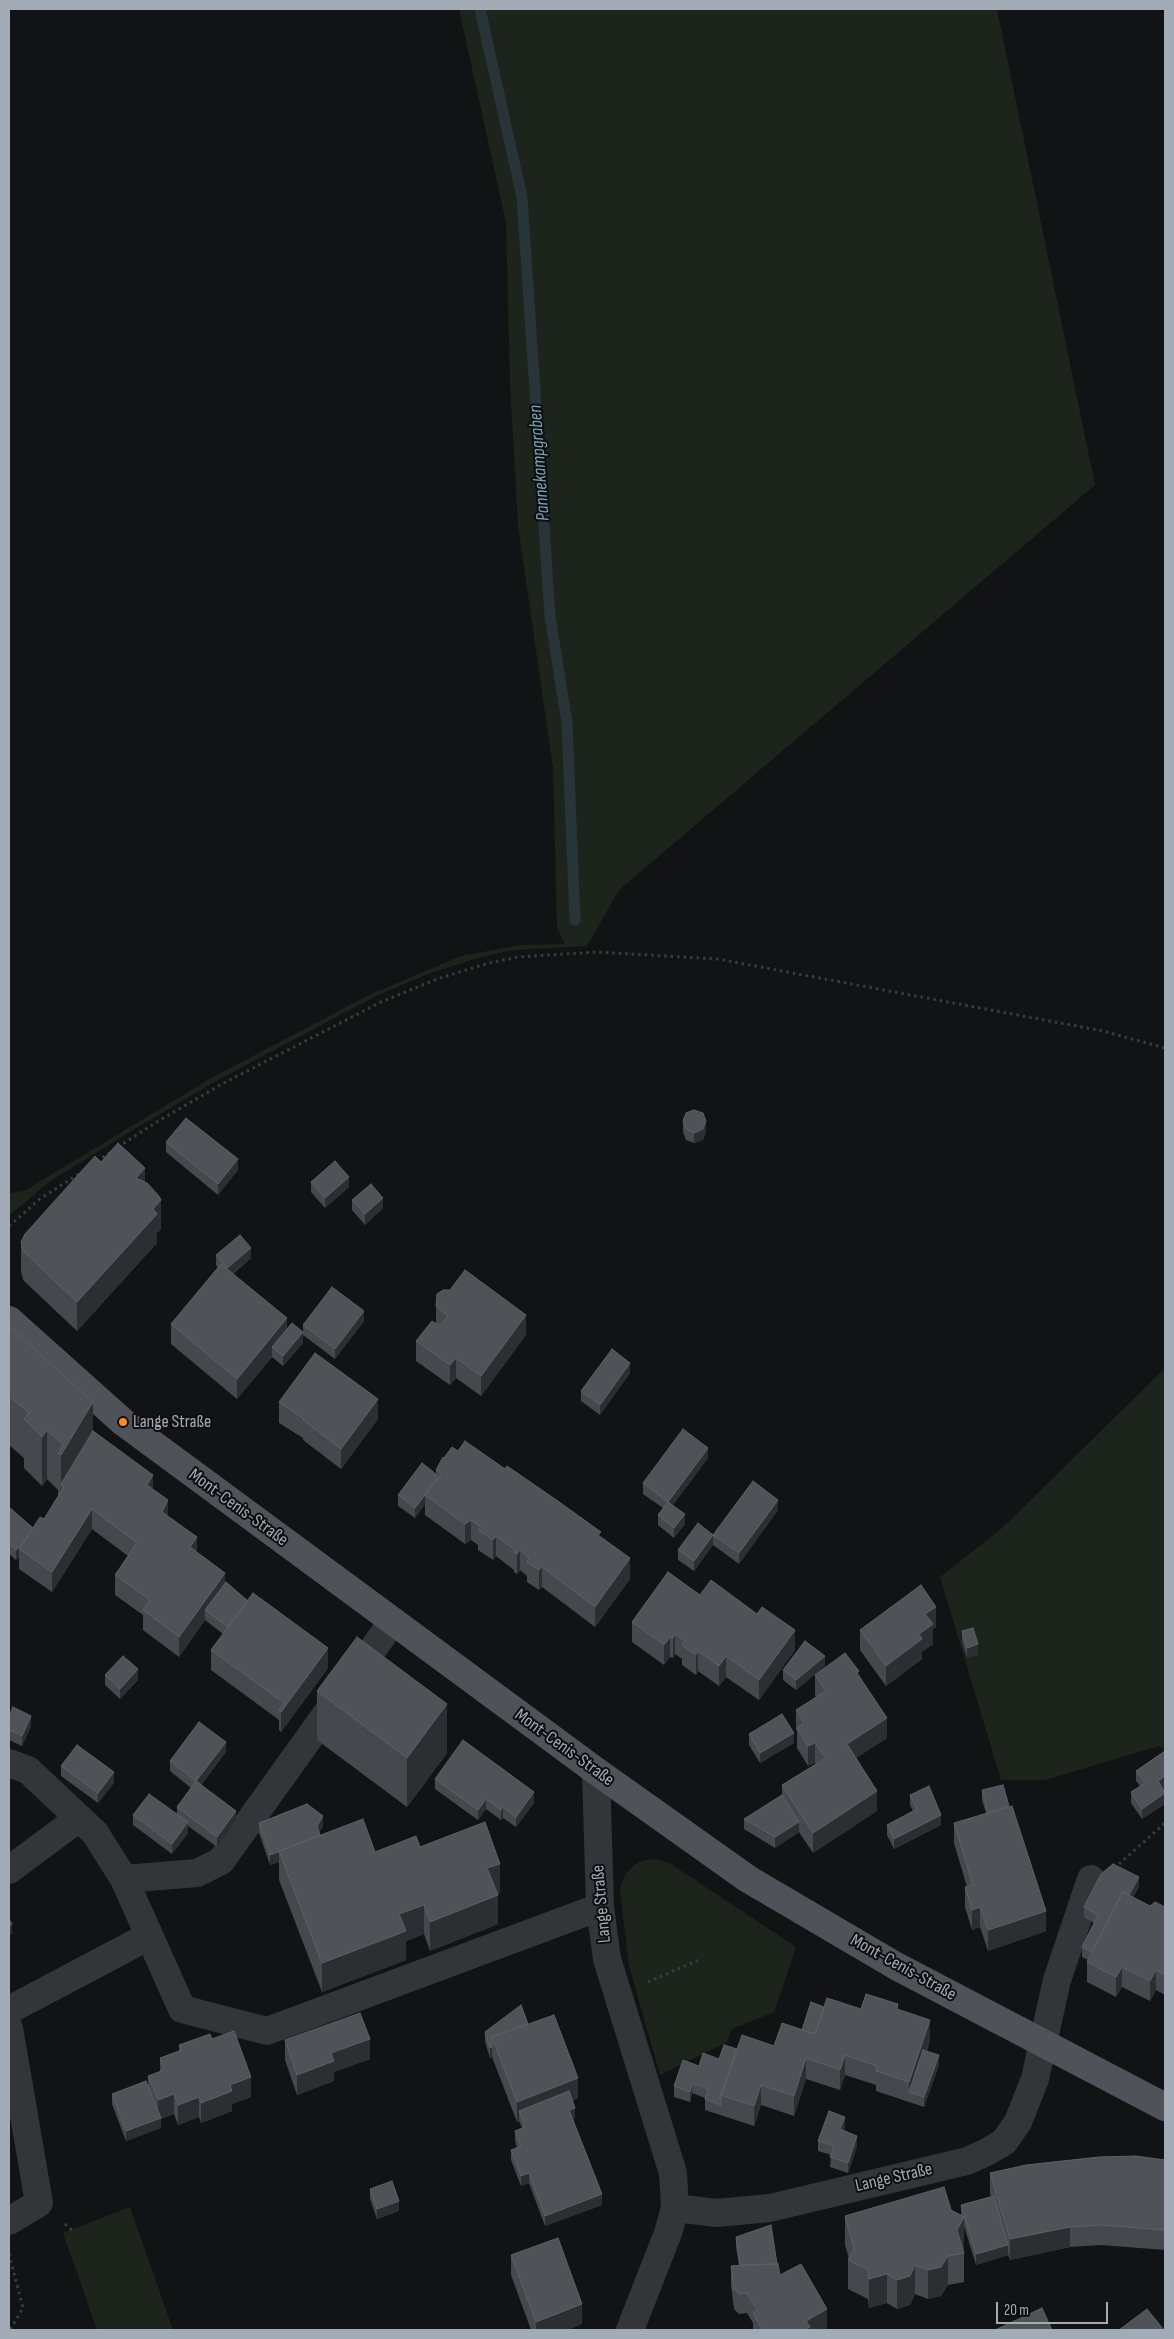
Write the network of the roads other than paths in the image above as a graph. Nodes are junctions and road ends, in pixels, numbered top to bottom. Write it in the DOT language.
graph roads {
  1 [pos="9,1320"];
  2 [pos="393,1621"];
  3 [pos="9,1763"];
  4 [pos="596,1771"];
  5 [pos="79,1818"];
  6 [pos="9,1870"];
  7 [pos="124,1879"];
  8 [pos="1091,1879"];
  9 [pos="600,1908"];
  10 [pos="150,1936"];
  11 [pos="9,2010"];
  12 [pos="9,2028"];
  13 [pos="1044,2044"];
  14 [pos="1165,2107"];
  15 [pos="675,2208"];
  16 [pos="9,2220"];
  17 [pos="630,2330"];
  1 -- 2 [label="main road, Mont-Cenis-Straße"];
  2 -- 4 [label="main road, Mont-Cenis-Straße"];
  2 -- 7 [label="street"];
  3 -- 5 [label="street"];
  4 -- 9 [label="street, Lange Straße"];
  4 -- 13 [label="main road, Mont-Cenis-Straße"];
  5 -- 6 [label="street"];
  5 -- 7 [label="street"];
  7 -- 10 [label="street"];
  8 -- 13 [label="street, Lange Straße"];
  9 -- 10 [label="street"];
  9 -- 15 [label="street, Lange Straße"];
  10 -- 11 [label="street"];
  12 -- 16 [label="street"];
  13 -- 14 [label="main road, Mont-Cenis-Straße"];
  13 -- 15 [label="street, Lange Straße"];
  15 -- 17 [label="street, Lange Straße"];
}
